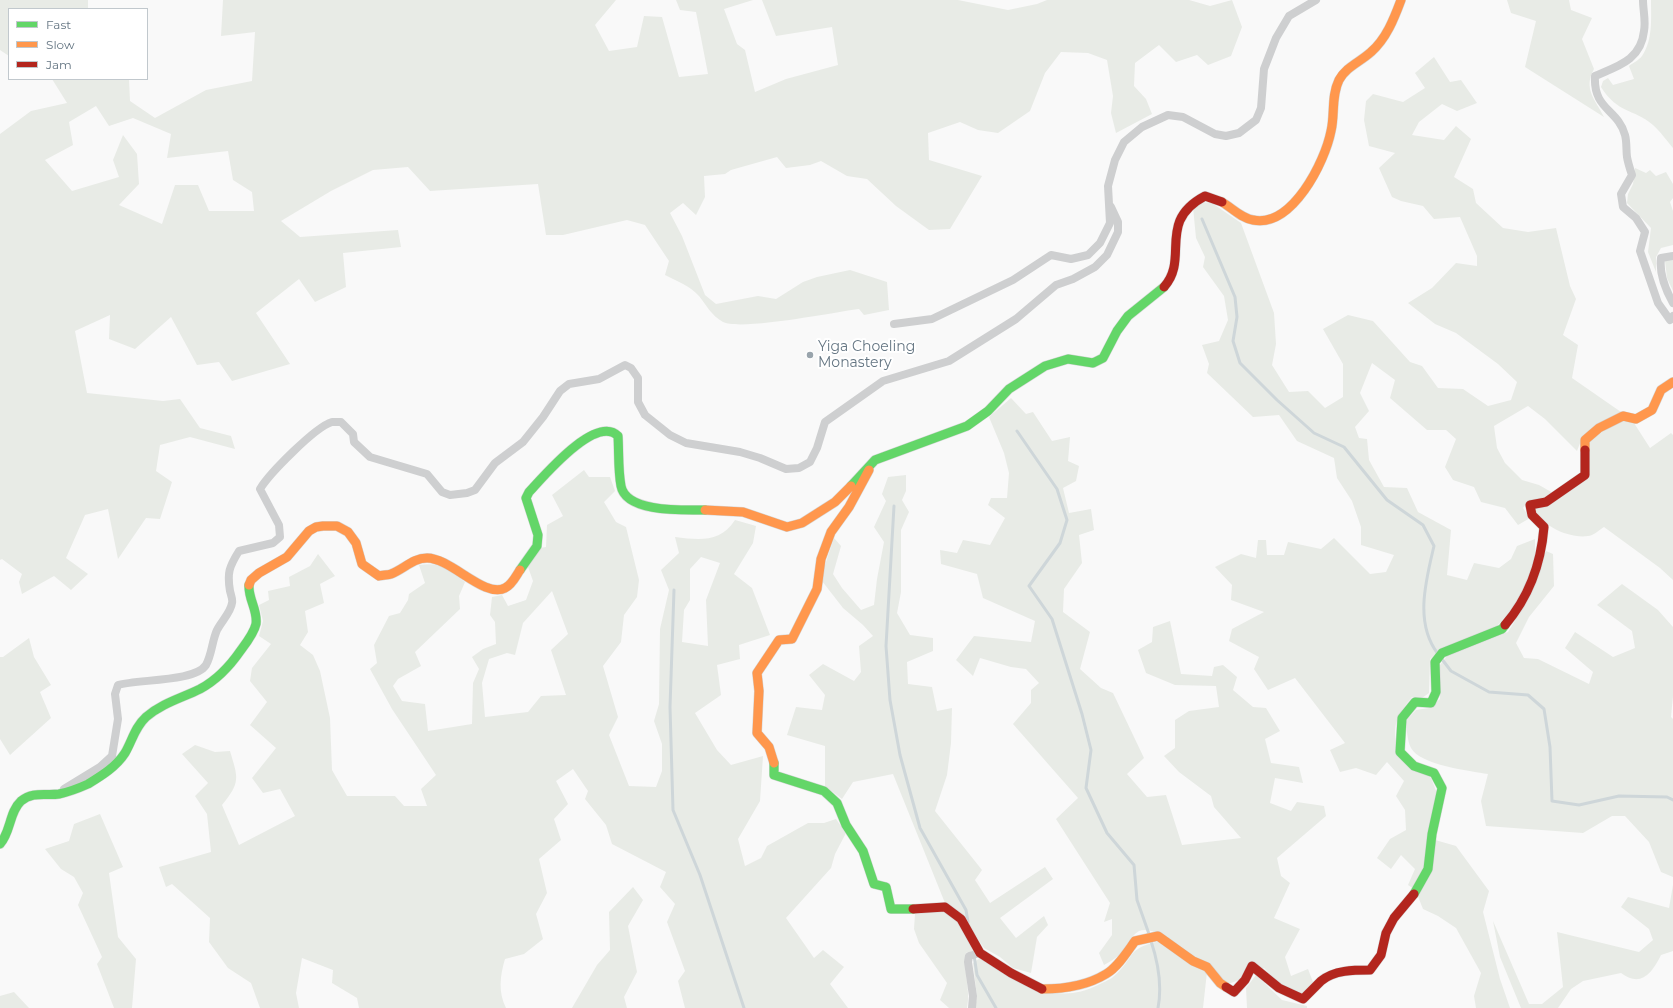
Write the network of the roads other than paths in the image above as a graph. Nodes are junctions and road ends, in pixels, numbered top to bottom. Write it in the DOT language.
graph roads {
  1 [pos="1316,0"];
  2 [pos="1401,0"];
  3 [pos="1643,0"];
  4 [pos="1111,207"];
  5 [pos="1673,256"];
  6 [pos="1673,303"];
  7 [pos="1673,316"];
  8 [pos="894,324"];
  9 [pos="1673,382"];
  10 [pos="875,460"];
  11 [pos="56,794"];
  12 [pos="0,844"];
  13 [pos="980,953"];
  14 [pos="972,1008"];
  1 -- 4 [label="street"];
  2 -- 10 [label="main road"];
  3 -- 7 [label="street"];
  4 -- 8 [label="street"];
  4 -- 11 [label="street"];
  5 -- 6 [label="street"];
  9 -- 13 [label="main road"];
  10 -- 11 [label="main road"];
  10 -- 13 [label="main road"];
  11 -- 12 [label="main road"];
  13 -- 14 [label="street"];
}
